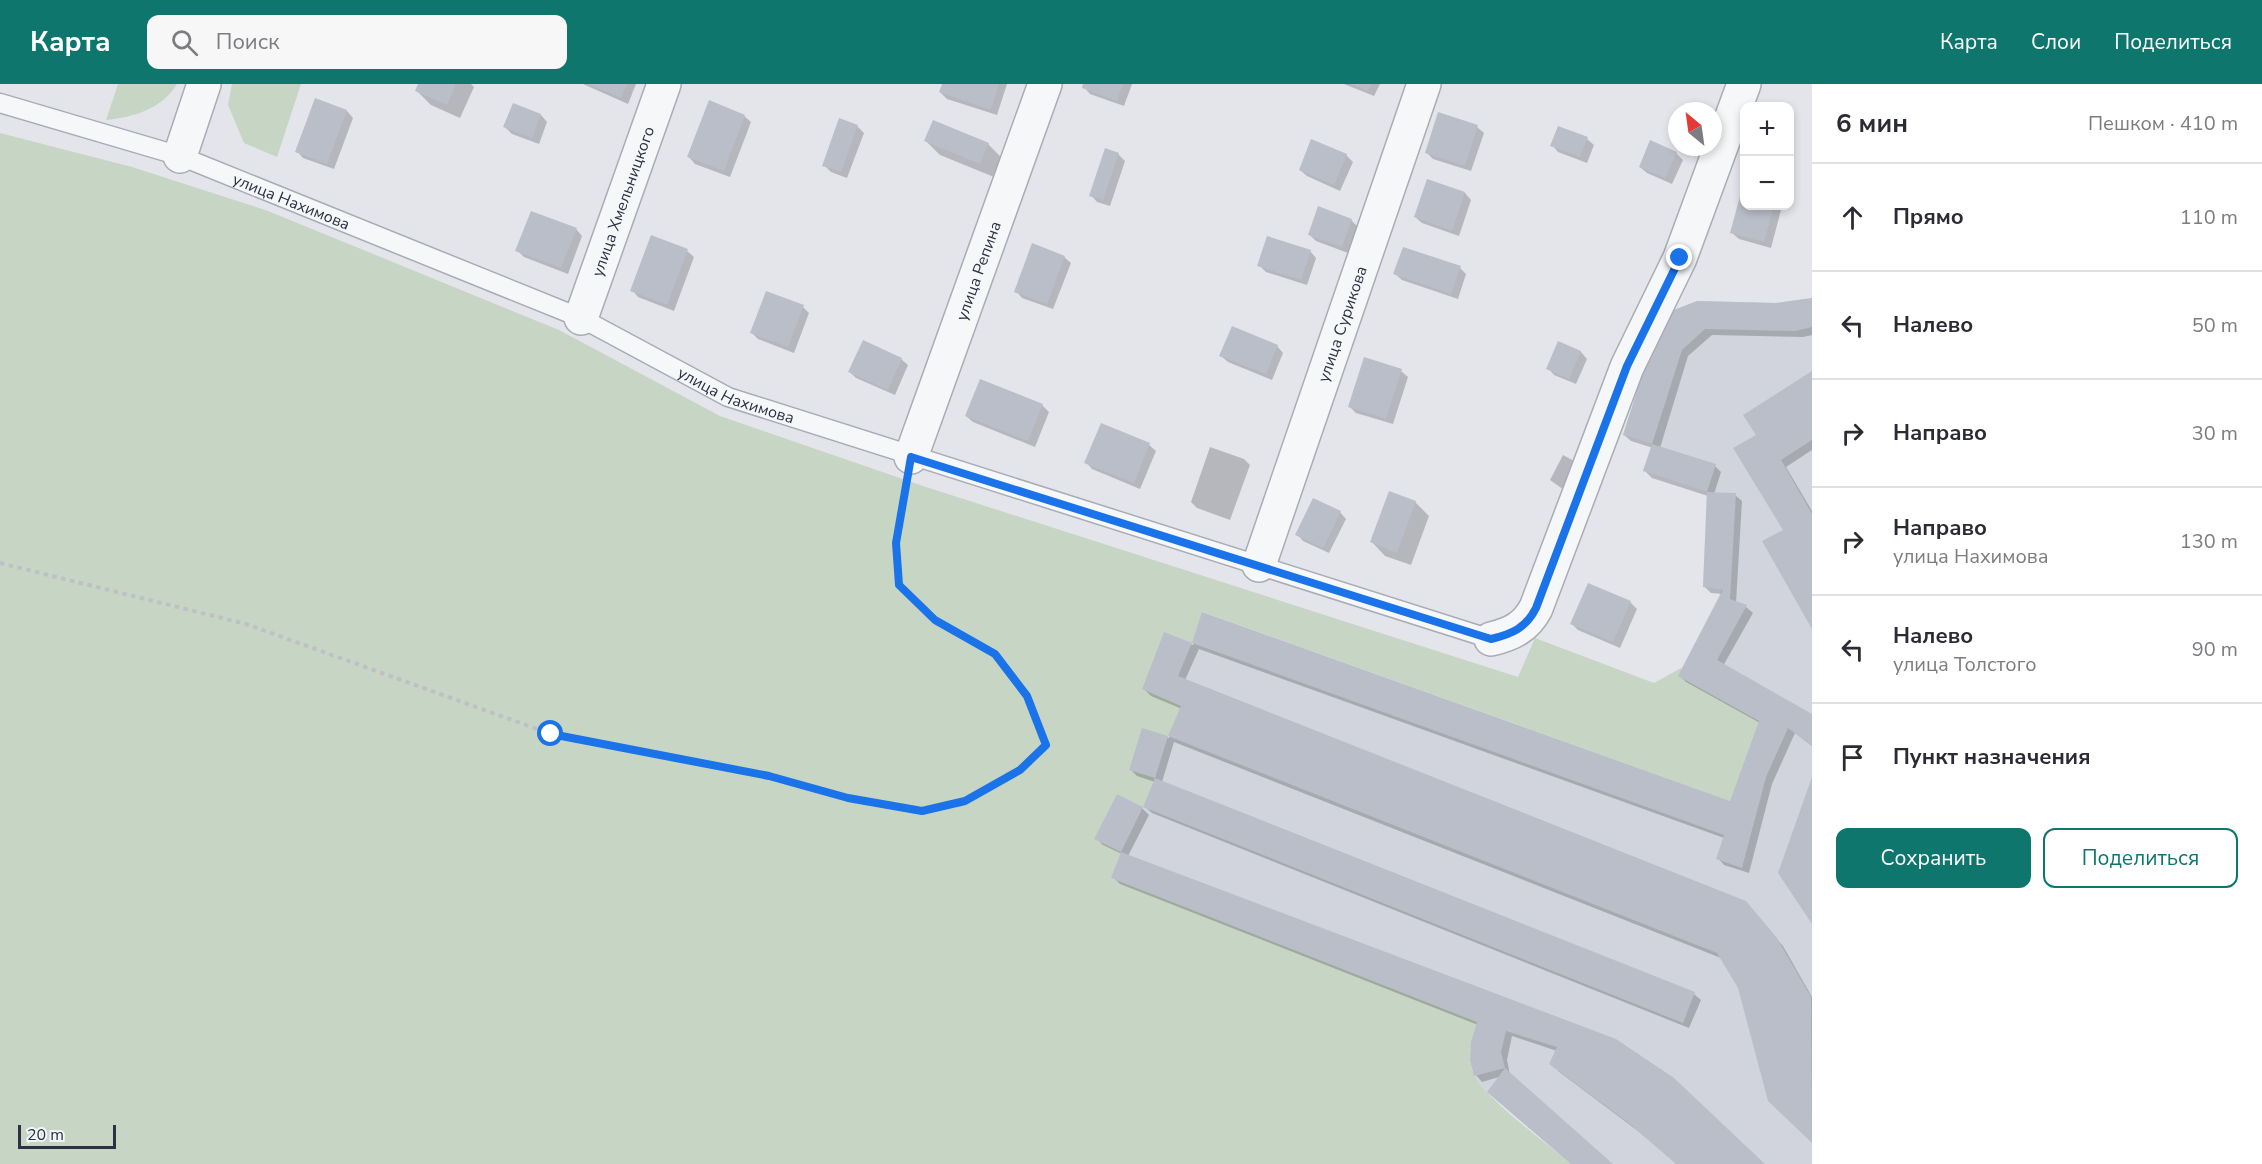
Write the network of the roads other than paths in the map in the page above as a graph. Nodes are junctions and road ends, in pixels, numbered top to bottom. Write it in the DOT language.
graph roads {
  1 [pos="204,84"];
  2 [pos="664,84"];
  3 [pos="1044,84"];
  4 [pos="1424,84"];
  5 [pos="1744,84"];
  6 [pos="0,103"];
  7 [pos="180,156"];
  8 [pos="581,318"];
  9 [pos="911,457"];
  10 [pos="1259,565"];
  11 [pos="1491,639"];
  1 -- 7 [label="street"];
  2 -- 8 [label="street, улица Хмельницкого"];
  3 -- 9 [label="street, улица Репина"];
  4 -- 10 [label="street, улица Сурикова"];
  5 -- 11 [label="street"];
  6 -- 7 [label="lane, улица Нахимова"];
  7 -- 8 [label="lane, улица Нахимова"];
  8 -- 9 [label="lane, улица Нахимова"];
  9 -- 10 [label="lane, улица Нахимова"];
  10 -- 11 [label="lane, улица Нахимова"];
}
